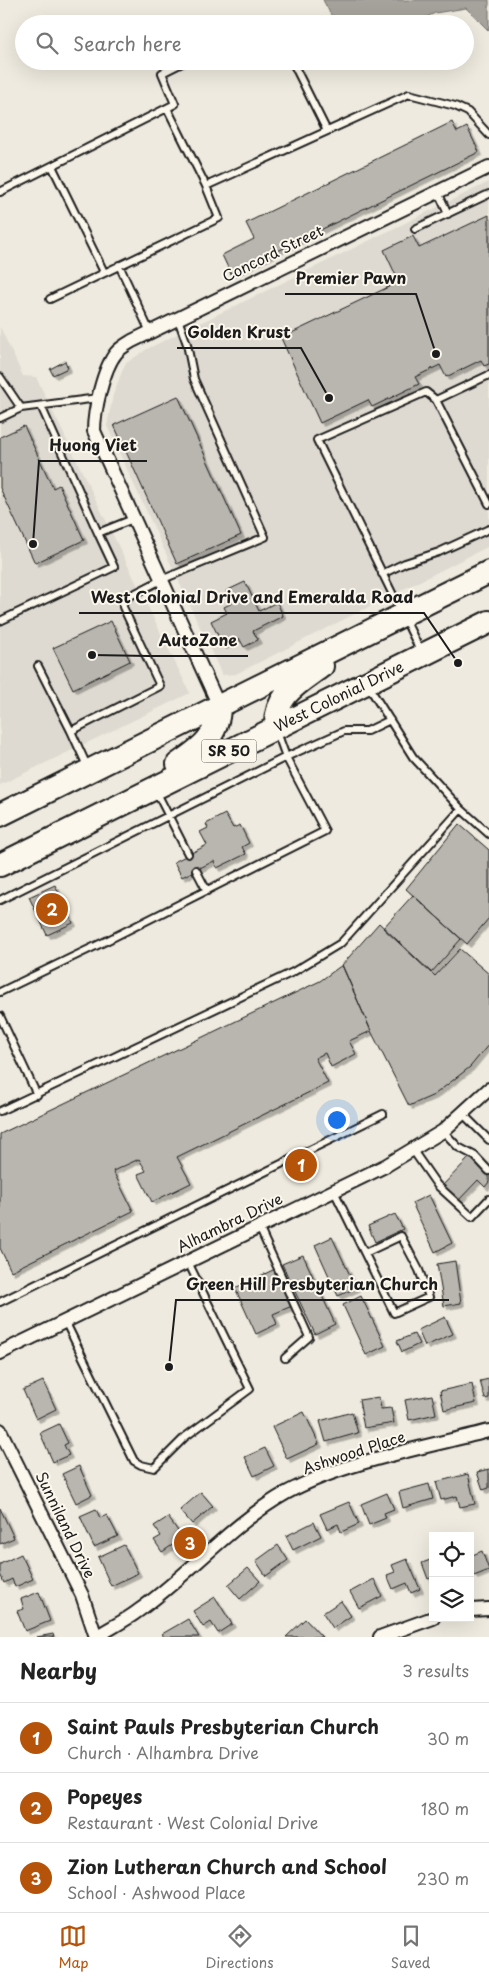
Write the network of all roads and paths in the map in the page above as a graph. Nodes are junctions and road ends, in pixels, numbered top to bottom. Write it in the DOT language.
graph roads {
  1 [pos="166,70"];
  2 [pos="296,70"];
  3 [pos="168,108"];
  4 [pos="327,131"];
  5 [pos="489,135"];
  6 [pos="52,166"];
  7 [pos="489,167"];
  8 [pos="206,186"];
  9 [pos="0,192"];
  10 [pos="438,192"];
  11 [pos="489,194"];
  12 [pos="448,214"];
  13 [pos="415,229"];
  14 [pos="119,265"];
  15 [pos="104,272"];
  16 [pos="50,300"];
  17 [pos="178,319"];
  18 [pos="150,332"];
  19 [pos="489,375"];
  20 [pos="0,377"];
  21 [pos="98,398"];
  22 [pos="436,400"];
  23 [pos="41,406"];
  24 [pos="20,408"];
  25 [pos="0,418"];
  26 [pos="489,504"];
  27 [pos="134,519"];
  28 [pos="489,529"];
  29 [pos="98,533"];
  30 [pos="489,572"];
  31 [pos="382,574"];
  32 [pos="161,580"];
  33 [pos="402,615"];
  34 [pos="0,621"];
  35 [pos="489,622"];
  36 [pos="373,629"];
  37 [pos="422,655"];
  38 [pos="38,666"];
  39 [pos="366,683"];
  40 [pos="219,706"];
  41 [pos="390,720"];
  42 [pos="276,728"];
  43 [pos="70,731"];
  44 [pos="286,757"];
  45 [pos="90,770"];
  46 [pos="155,788"];
  47 [pos="122,804"];
  48 [pos="461,809"];
  49 [pos="0,815"];
  50 [pos="169,817"];
  51 [pos="489,834"];
  52 [pos="188,854"];
  53 [pos="0,865"];
  54 [pos="196,870"];
  55 [pos="207,891"];
  56 [pos="0,900"];
  57 [pos="0,992"];
  58 [pos="0,1016"];
  59 [pos="489,1089"];
  60 [pos="37,1094"];
  61 [pos="0,1111"];
  62 [pos="383,1114"];
  63 [pos="463,1114"];
  64 [pos="443,1131"];
  65 [pos="489,1140"];
  66 [pos="412,1149"];
  67 [pos="489,1171"];
  68 [pos="334,1190"];
  69 [pos="489,1199"];
  70 [pos="259,1227"];
  71 [pos="365,1254"];
  72 [pos="188,1262"];
  73 [pos="0,1302"];
  74 [pos="65,1321"];
  75 [pos="0,1353"];
  76 [pos="285,1358"];
  77 [pos="0,1430"];
  78 [pos="489,1431"];
  79 [pos="489,1609"];
  80 [pos="474,1610"];
  81 [pos="429,1619"];
  82 [pos="96,1637"];
  83 [pos="380,1637"];
  1 -- 3 [label="lane"];
  2 -- 4 [label="lane"];
  3 -- 6 [label="lane"];
  3 -- 8 [label="lane"];
  4 -- 5 [label="lane"];
  4 -- 8 [label="lane"];
  6 -- 9 [label="lane"];
  6 -- 15 [label="lane"];
  7 -- 10 [label="street, Concord Street"];
  8 -- 14 [label="lane"];
  10 -- 12 [label="lane"];
  10 -- 17 [label="street, Concord Street"];
  11 -- 12 [label="lane"];
  12 -- 13 [label="lane"];
  14 -- 15 [label="lane"];
  14 -- 18 [label="lane"];
  15 -- 16 [label="lane"];
  17 -- 18 [label="street, Concord Street"];
  17 -- 32 [label="lane"];
  18 -- 21 [label="street, Concord Street"];
  19 -- 22 [label="lane"];
  20 -- 24 [label="lane"];
  21 -- 23 [label="lane"];
  21 -- 27 [label="street, Concord Street"];
  22 -- 26 [label="lane"];
  22 -- 31 [label="lane"];
  23 -- 24 [label="lane"];
  23 -- 29 [label="lane"];
  24 -- 25 [label="lane"];
  27 -- 29 [label="lane"];
  27 -- 32 [label="street, Concord Street"];
  28 -- 31 [label="lane"];
  29 -- 34 [label="lane"];
  30 -- 33 [label="highway, SR 50"];
  31 -- 33 [label="lane"];
  32 -- 40 [label="street, Concord Street"];
  32 -- 43 [label="lane"];
  33 -- 36 [label="highway, SR 50"];
  33 -- 37 [label="lane"];
  35 -- 37 [label="highway, West Colonial Drive / SR 50"];
  36 -- 40 [label="highway, SR 50"];
  36 -- 42 [label="highway"];
  37 -- 39 [label="highway, West Colonial Drive / SR 50"];
  38 -- 43 [label="lane"];
  39 -- 41 [label="lane"];
  39 -- 42 [label="highway, West Colonial Drive / SR 50"];
  40 -- 45 [label="highway, SR 50"];
  40 -- 47 [label="highway"];
  41 -- 44 [label="lane"];
  41 -- 48 [label="lane"];
  42 -- 44 [label="lane"];
  42 -- 46 [label="highway, West Colonial Drive / SR 50"];
  43 -- 45 [label="lane"];
  44 -- 50 [label="lane"];
  44 -- 55 [label="lane"];
  45 -- 49 [label="highway, SR 50"];
  46 -- 47 [label="highway, West Colonial Drive / SR 50"];
  46 -- 50 [label="lane"];
  47 -- 53 [label="highway, West Colonial Drive / SR 50"];
  48 -- 51 [label="lane"];
  48 -- 60 [label="lane"];
  50 -- 52 [label="lane"];
  50 -- 56 [label="lane"];
  54 -- 55 [label="lane"];
  55 -- 57 [label="lane"];
  58 -- 60 [label="lane"];
  59 -- 63 [label="street, Alhambra Drive"];
  60 -- 61 [label="lane"];
  62 -- 73 [label="lane"];
  63 -- 64 [label="street, Alhambra Drive"];
  63 -- 65 [label="lane"];
  64 -- 66 [label="street, Alhambra Drive"];
  64 -- 67 [label="lane"];
  66 -- 68 [label="street, Alhambra Drive"];
  66 -- 69 [label="lane"];
  68 -- 70 [label="street, Alhambra Drive"];
  68 -- 71 [label="lane"];
  70 -- 72 [label="street, Alhambra Drive"];
  70 -- 76 [label="lane"];
  71 -- 71 [label="lane"];
  72 -- 74 [label="street, Alhambra Drive"];
  72 -- 74 [label="lane"];
  74 -- 75 [label="street, Alhambra Drive"];
  77 -- 82 [label="street, Sunniland Drive"];
  78 -- 82 [label="street, Ashwood Place"];
  79 -- 80 [label="street"];
  81 -- 83 [label="street"];
}
